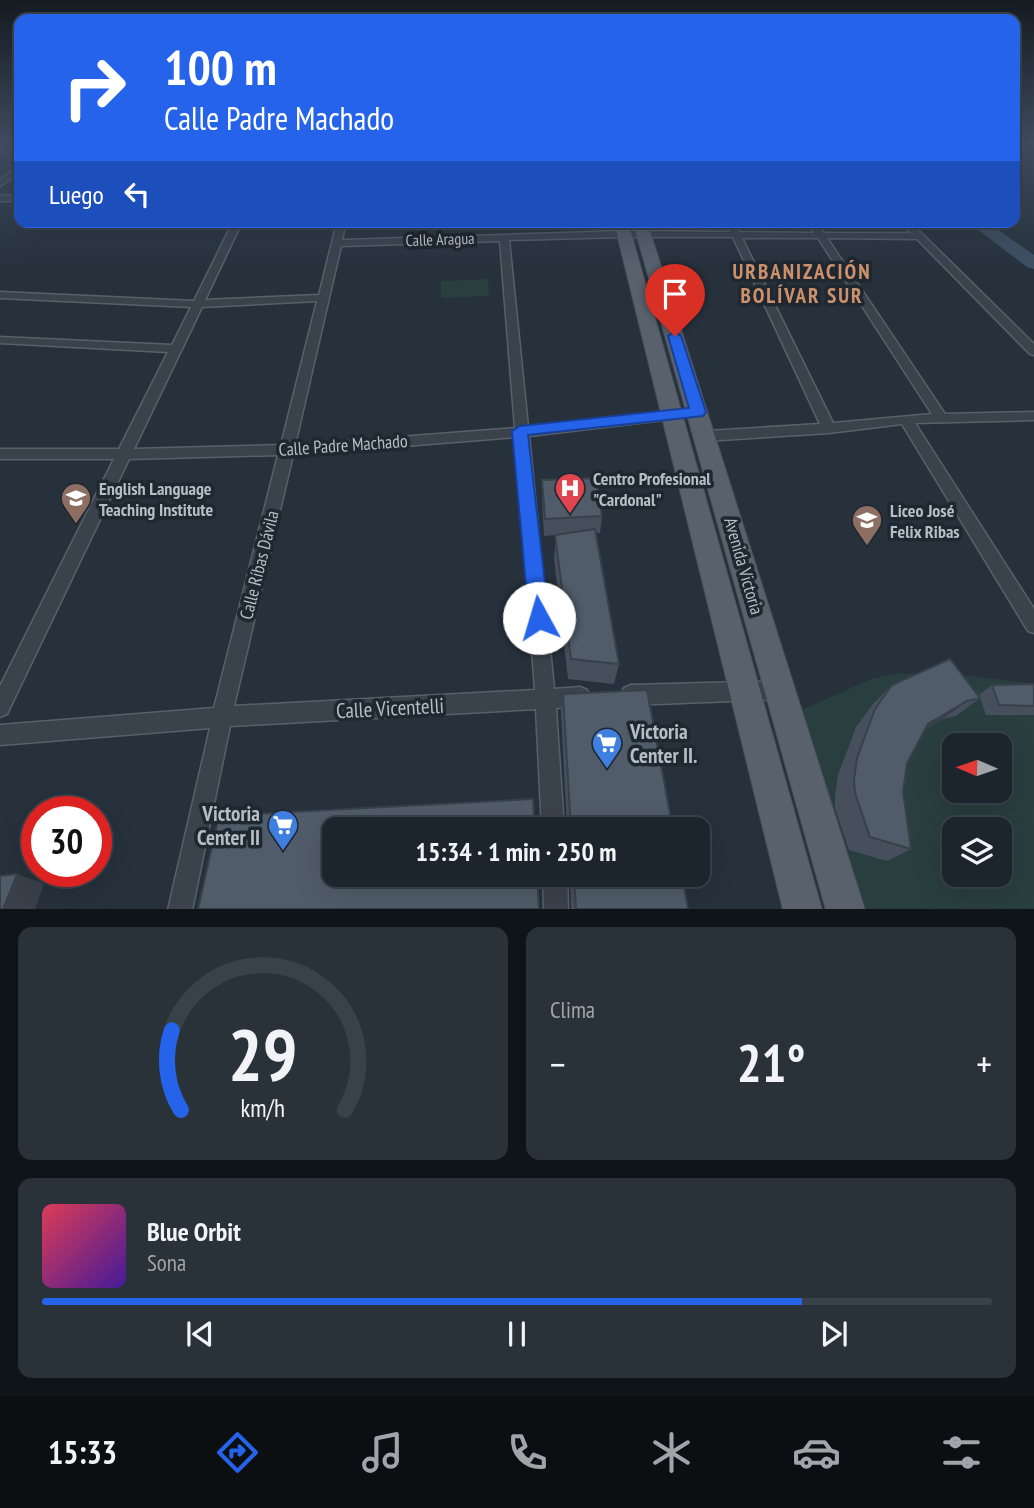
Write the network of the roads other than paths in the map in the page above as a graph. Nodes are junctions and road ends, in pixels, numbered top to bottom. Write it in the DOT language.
graph roads {
  1 [pos="236,228"];
  2 [pos="341,228"];
  3 [pos="632,228"];
  4 [pos="733,228"];
  5 [pos="817,228"];
  6 [pos="912,228"];
  7 [pos="822,234"];
  8 [pos="921,236"];
  9 [pos="504,237"];
  10 [pos="337,243"];
  11 [pos="0,295"];
  12 [pos="324,298"];
  13 [pos="197,304"];
  14 [pos="0,340"];
  15 [pos="175,349"];
  16 [pos="1034,351"];
  17 [pos="1034,416"];
  18 [pos="941,418"];
  19 [pos="690,419"];
  20 [pos="906,419"];
  21 [pos="829,428"];
  22 [pos="520,431"];
  23 [pos="287,450"];
  24 [pos="0,454"];
  25 [pos="122,455"];
  26 [pos="1034,625"];
  27 [pos="780,690"];
  28 [pos="746,691"];
  29 [pos="548,699"];
  30 [pos="0,707"];
  31 [pos="222,718"];
  32 [pos="0,735"];
  33 [pos="553,817"];
  34 [pos="555,887"];
  35 [pos="180,909"];
  36 [pos="556,909"];
  37 [pos="803,909"];
  38 [pos="846,909"];
  1 -- 13 [label="street"];
  2 -- 10 [label="street, Calle Ríbas Dávila"];
  3 -- 4 [label="street, Calle Aragua"];
  3 -- 9 [label="street, Calle Aragua"];
  3 -- 19 [label="main road, Avenida Victoria"];
  4 -- 7 [label="street, Calle Aragua"];
  4 -- 21 [label="street"];
  5 -- 7 [label="street"];
  6 -- 8 [label="street"];
  7 -- 8 [label="street, Calle Aragua"];
  7 -- 18 [label="street"];
  8 -- 16 [label="street"];
  9 -- 10 [label="street, Calle Aragua"];
  9 -- 22 [label="street"];
  10 -- 12 [label="street, Calle Ríbas Dávila"];
  11 -- 13 [label="street"];
  12 -- 13 [label="street"];
  12 -- 23 [label="street, Calle Ríbas Dávila"];
  13 -- 15 [label="street"];
  14 -- 15 [label="street"];
  15 -- 25 [label="street"];
  17 -- 18 [label="street, Calle Padre Machado"];
  18 -- 20 [label="street, Calle Padre Machado"];
  19 -- 21 [label="street, Calle Padre Machado"];
  19 -- 22 [label="street, Calle Padre Machado"];
  19 -- 27 [label="main road, Avenida Victoria"];
  19 -- 28 [label="main road, Avenida Victoria"];
  20 -- 21 [label="street, Calle Padre Machado"];
  20 -- 26 [label="street"];
  22 -- 23 [label="street, Calle Padre Machado"];
  22 -- 29 [label="street"];
  23 -- 25 [label="street, Calle Padre Machado"];
  23 -- 31 [label="street, Calle Ríbas Dávila"];
  24 -- 25 [label="street, Calle Padre Machado"];
  25 -- 30 [label="street"];
  27 -- 28 [label="street, Calle Vicentelli"];
  27 -- 38 [label="main road, Avenida Victoria"];
  28 -- 29 [label="street, Calle Vicentelli"];
  28 -- 37 [label="main road, Avenida Victoria"];
  29 -- 31 [label="street, Calle Vicentelli"];
  29 -- 33 [label="street"];
  31 -- 32 [label="street, Calle Vicentelli"];
  31 -- 35 [label="street, Calle Ríbas Dávila"];
  34 -- 36 [label="street"];
}
